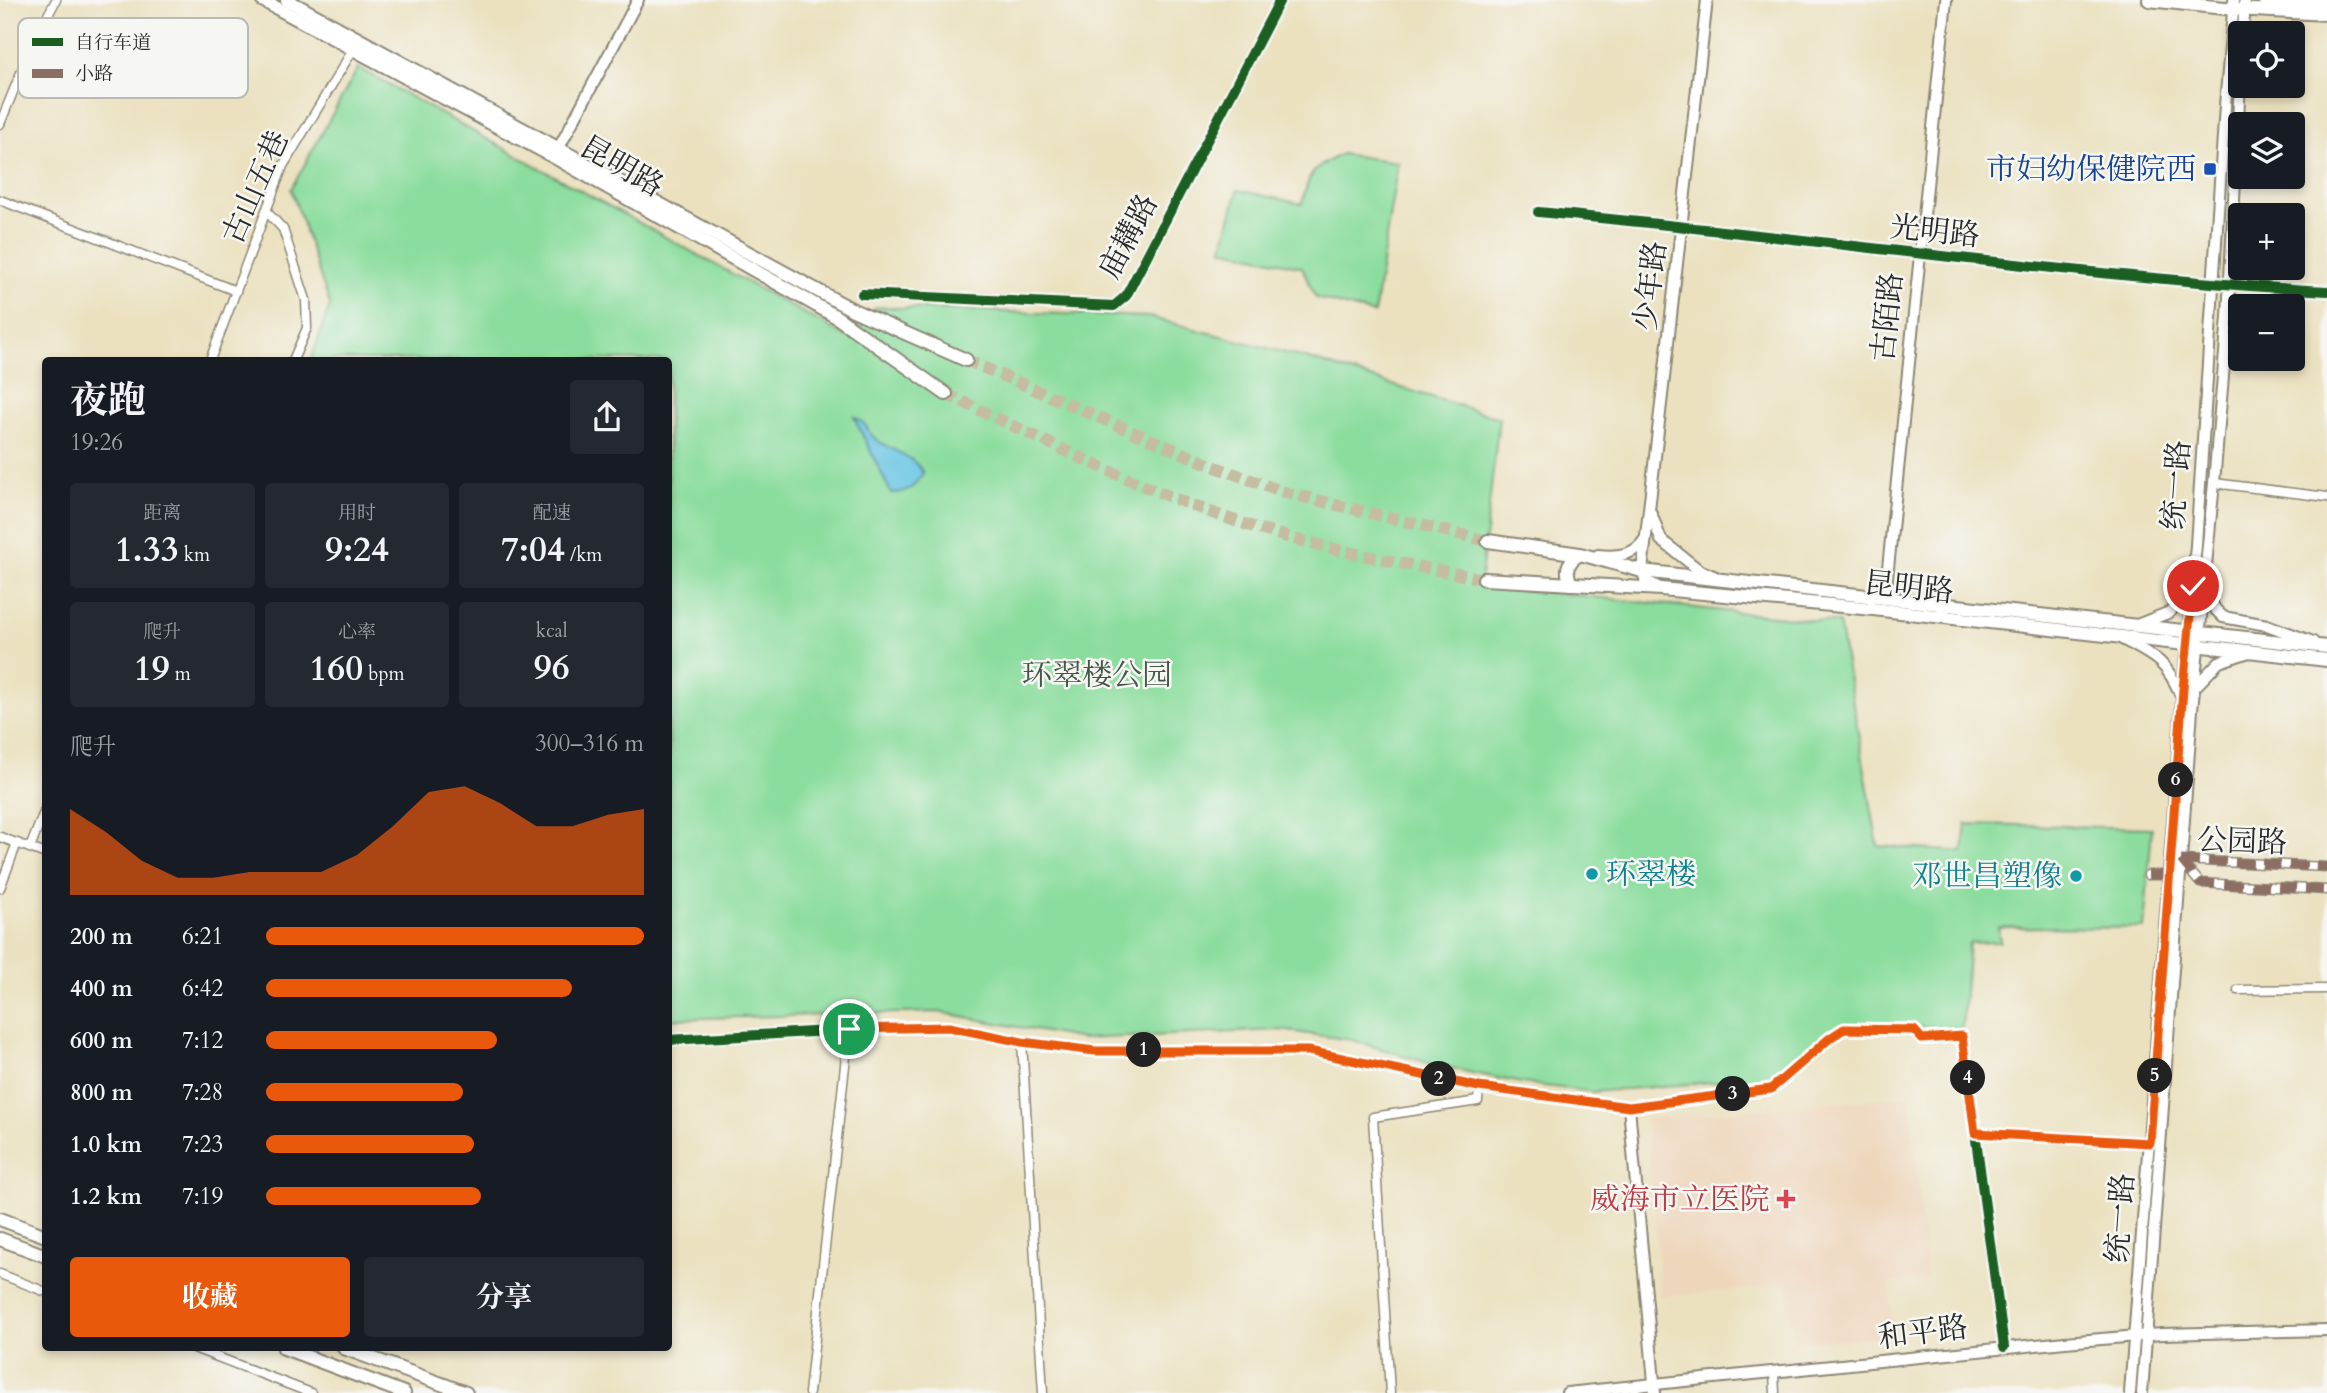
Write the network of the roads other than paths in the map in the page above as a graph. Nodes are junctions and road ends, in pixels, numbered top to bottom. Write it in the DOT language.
graph roads {
  1 [pos="56,0"];
  2 [pos="262,0"];
  3 [pos="287,0"];
  4 [pos="638,0"];
  5 [pos="1280,0"];
  6 [pos="1707,0"];
  7 [pos="1946,0"];
  8 [pos="2149,0"];
  9 [pos="2264,0"];
  10 [pos="2327,3"];
  11 [pos="2239,5"];
  12 [pos="2327,14"];
  13 [pos="46,18"];
  14 [pos="356,44"];
  15 [pos="18,80"];
  16 [pos="2239,98"];
  17 [pos="0,124"];
  18 [pos="556,153"];
  19 [pos="0,200"];
  20 [pos="266,211"];
  21 [pos="1538,212"];
  22 [pos="1681,227"];
  23 [pos="1918,255"];
  24 [pos="2215,284"];
  25 [pos="2228,285"];
  26 [pos="236,291"];
  27 [pos="2327,291"];
  28 [pos="862,293"];
  29 [pos="211,357"];
  30 [pos="294,357"];
  31 [pos="966,360"];
  32 [pos="946,394"];
  33 [pos="2214,483"];
  34 [pos="2327,497"];
  35 [pos="1649,508"];
  36 [pos="1646,537"];
  37 [pos="1488,541"];
  38 [pos="1580,554"];
  39 [pos="1642,570"];
  40 [pos="2206,572"];
  41 [pos="1484,579"];
  42 [pos="1725,581"];
  43 [pos="1571,584"];
  44 [pos="2193,586"];
  45 [pos="1661,589"];
  46 [pos="1885,598"];
  47 [pos="2133,626"];
  48 [pos="2120,638"];
  49 [pos="2193,639"];
  50 [pos="2252,651"];
  51 [pos="2327,651"];
  52 [pos="2194,688"];
  53 [pos="2182,699"];
  54 [pos="42,817"];
  55 [pos="0,837"];
  56 [pos="17,843"];
  57 [pos="30,848"];
  58 [pos="42,852"];
  59 [pos="2181,860"];
  60 [pos="2327,867"];
  61 [pos="2148,874"];
  62 [pos="2166,875"];
  63 [pos="0,888"];
  64 [pos="2327,890"];
  65 [pos="2327,989"];
  66 [pos="2238,990"];
  67 [pos="849,1029"];
  68 [pos="672,1040"];
  69 [pos="1022,1042"];
  70 [pos="1479,1087"];
  71 [pos="1629,1107"];
  72 [pos="1975,1133"];
  73 [pos="2150,1143"];
  74 [pos="2162,1144"];
  75 [pos="0,1219"];
  76 [pos="42,1235"];
  77 [pos="0,1239"];
  78 [pos="42,1255"];
  79 [pos="0,1274"];
  80 [pos="42,1290"];
  81 [pos="2327,1330"];
  82 [pos="2148,1335"];
  83 [pos="2135,1336"];
  84 [pos="2004,1347"];
  85 [pos="202,1351"];
  86 [pos="293,1351"];
  87 [pos="352,1351"];
  88 [pos="1774,1373"];
  89 [pos="1654,1389"];
  90 [pos="311,1393"];
  91 [pos="404,1393"];
  92 [pos="466,1393"];
  93 [pos="809,1393"];
  94 [pos="1043,1393"];
  95 [pos="1390,1393"];
  96 [pos="1566,1393"];
  97 [pos="1775,1393"];
  98 [pos="2130,1393"];
  99 [pos="2142,1393"];
  1 -- 13 [label="street"];
  2 -- 14 [label="main road, 昆明路"];
  3 -- 14 [label="main road, 昆明路"];
  4 -- 18 [label="street"];
  5 -- 28 [label="street, 庙耩路"];
  6 -- 22 [label="street, 少年路"];
  7 -- 23 [label="street, 古陌路"];
  8 -- 11 [label="main road"];
  9 -- 10 [label="main road"];
  11 -- 12 [label="main road"];
  11 -- 24 [label="street, 统一路"];
  14 -- 18 [label="main road, 昆明路"];
  14 -- 20 [label="street, 古山五巷"];
  15 -- 17 [label="street"];
  16 -- 25 [label="street, 统一路"];
  18 -- 31 [label="main road, 昆明路"];
  18 -- 32 [label="main road, 昆明路"];
  19 -- 26 [label="street"];
  20 -- 26 [label="street, 古山五巷"];
  20 -- 30 [label="street"];
  21 -- 22 [label="street, 光明路"];
  22 -- 23 [label="street, 光明路"];
  22 -- 35 [label="street, 少年路"];
  23 -- 24 [label="street, 光明路"];
  23 -- 46 [label="street, 古陌路"];
  24 -- 25 [label="street, 光明路"];
  24 -- 44 [label="street, 统一路"];
  25 -- 27 [label="street, 光明路"];
  25 -- 33 [label="street, 统一路"];
  26 -- 29 [label="street, 古山五巷"];
  33 -- 34 [label="street"];
  33 -- 40 [label="street, 统一路"];
  35 -- 36 [label="street, 少年路"];
  35 -- 42 [label="street"];
  36 -- 38 [label="street"];
  36 -- 39 [label="street, 少年路"];
  37 -- 38 [label="main road, 昆明路"];
  38 -- 39 [label="main road, 昆明路"];
  38 -- 43 [label="main road"];
  39 -- 42 [label="main road, 昆明路"];
  39 -- 45 [label="street"];
  40 -- 49 [label="street, 统一路"];
  40 -- 51 [label="street"];
  41 -- 43 [label="main road, 昆明路"];
  42 -- 46 [label="main road, 昆明路"];
  43 -- 45 [label="main road, 昆明路"];
  44 -- 47 [label="street"];
  44 -- 49 [label="street, 统一路"];
  45 -- 48 [label="main road, 昆明路"];
  46 -- 47 [label="main road, 昆明路"];
  47 -- 49 [label="main road, 昆明路"];
  48 -- 49 [label="main road, 昆明路"];
  48 -- 53 [label="street"];
  49 -- 50 [label="main road, 昆明路"];
  49 -- 51 [label="main road, 昆明路"];
  49 -- 52 [label="street, 统一路"];
  49 -- 53 [label="street, 统一路"];
  50 -- 51 [label="main road, 昆明路"];
  50 -- 52 [label="street"];
  52 -- 59 [label="street, 统一路"];
  53 -- 73 [label="street, 统一路"];
  54 -- 57 [label="street"];
  55 -- 56 [label="street"];
  56 -- 57 [label="street"];
  56 -- 63 [label="street"];
  57 -- 58 [label="street"];
  59 -- 60 [label="street, 公园路"];
  59 -- 64 [label="street, 公园路"];
  59 -- 74 [label="street, 统一路"];
  61 -- 62 [label="street, 公园路"];
  65 -- 66 [label="street"];
  67 -- 68 [label="street"];
  67 -- 69 [label="street"];
  67 -- 93 [label="street"];
  69 -- 70 [label="street"];
  69 -- 94 [label="street"];
  70 -- 71 [label="street"];
  70 -- 95 [label="street"];
  71 -- 72 [label="street"];
  71 -- 89 [label="street"];
  72 -- 73 [label="street"];
  72 -- 84 [label="street"];
  73 -- 74 [label="street"];
  73 -- 83 [label="street, 统一路"];
  74 -- 82 [label="street, 统一路"];
  75 -- 76 [label="main road"];
  77 -- 78 [label="main road"];
  79 -- 80 [label="street"];
  81 -- 82 [label="street, 和平路"];
  82 -- 83 [label="street, 和平路"];
  82 -- 99 [label="street, 统一路"];
  83 -- 84 [label="street, 和平路"];
  83 -- 98 [label="street, 统一路"];
  84 -- 88 [label="street, 和平路"];
  85 -- 90 [label="street"];
  86 -- 91 [label="main road"];
  87 -- 92 [label="main road"];
  88 -- 89 [label="street, 和平路"];
  88 -- 97 [label="street"];
  89 -- 96 [label="street, 和平路"];
}
